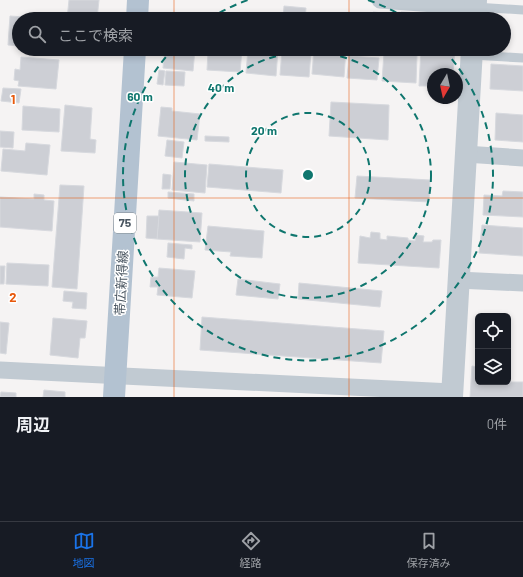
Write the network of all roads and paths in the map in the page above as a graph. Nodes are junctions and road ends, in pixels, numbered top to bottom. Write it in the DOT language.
graph roads {
  1 [pos="138,0"];
  2 [pos="380,0"];
  3 [pos="475,9"];
  4 [pos="523,10"];
  5 [pos="137,12"];
  6 [pos="135,56"];
  7 [pos="472,56"];
  8 [pos="506,56"];
  9 [pos="523,58"];
  10 [pos="465,154"];
  11 [pos="523,158"];
  12 [pos="458,280"];
  13 [pos="523,283"];
  14 [pos="0,370"];
  15 [pos="116,374"];
  16 [pos="452,394"];
  17 [pos="114,397"];
  1 -- 5 [label="main road"];
  2 -- 3 [label="street"];
  3 -- 4 [label="lane"];
  6 -- 15 [label="main road, 帯広新得線 / 75"];
  7 -- 10 [label="street"];
  8 -- 9 [label="lane"];
  10 -- 11 [label="street"];
  10 -- 12 [label="street"];
  12 -- 13 [label="street"];
  12 -- 16 [label="street"];
  14 -- 15 [label="street"];
  15 -- 16 [label="street"];
  15 -- 17 [label="main road, 帯広新得線 / 75"];
}
